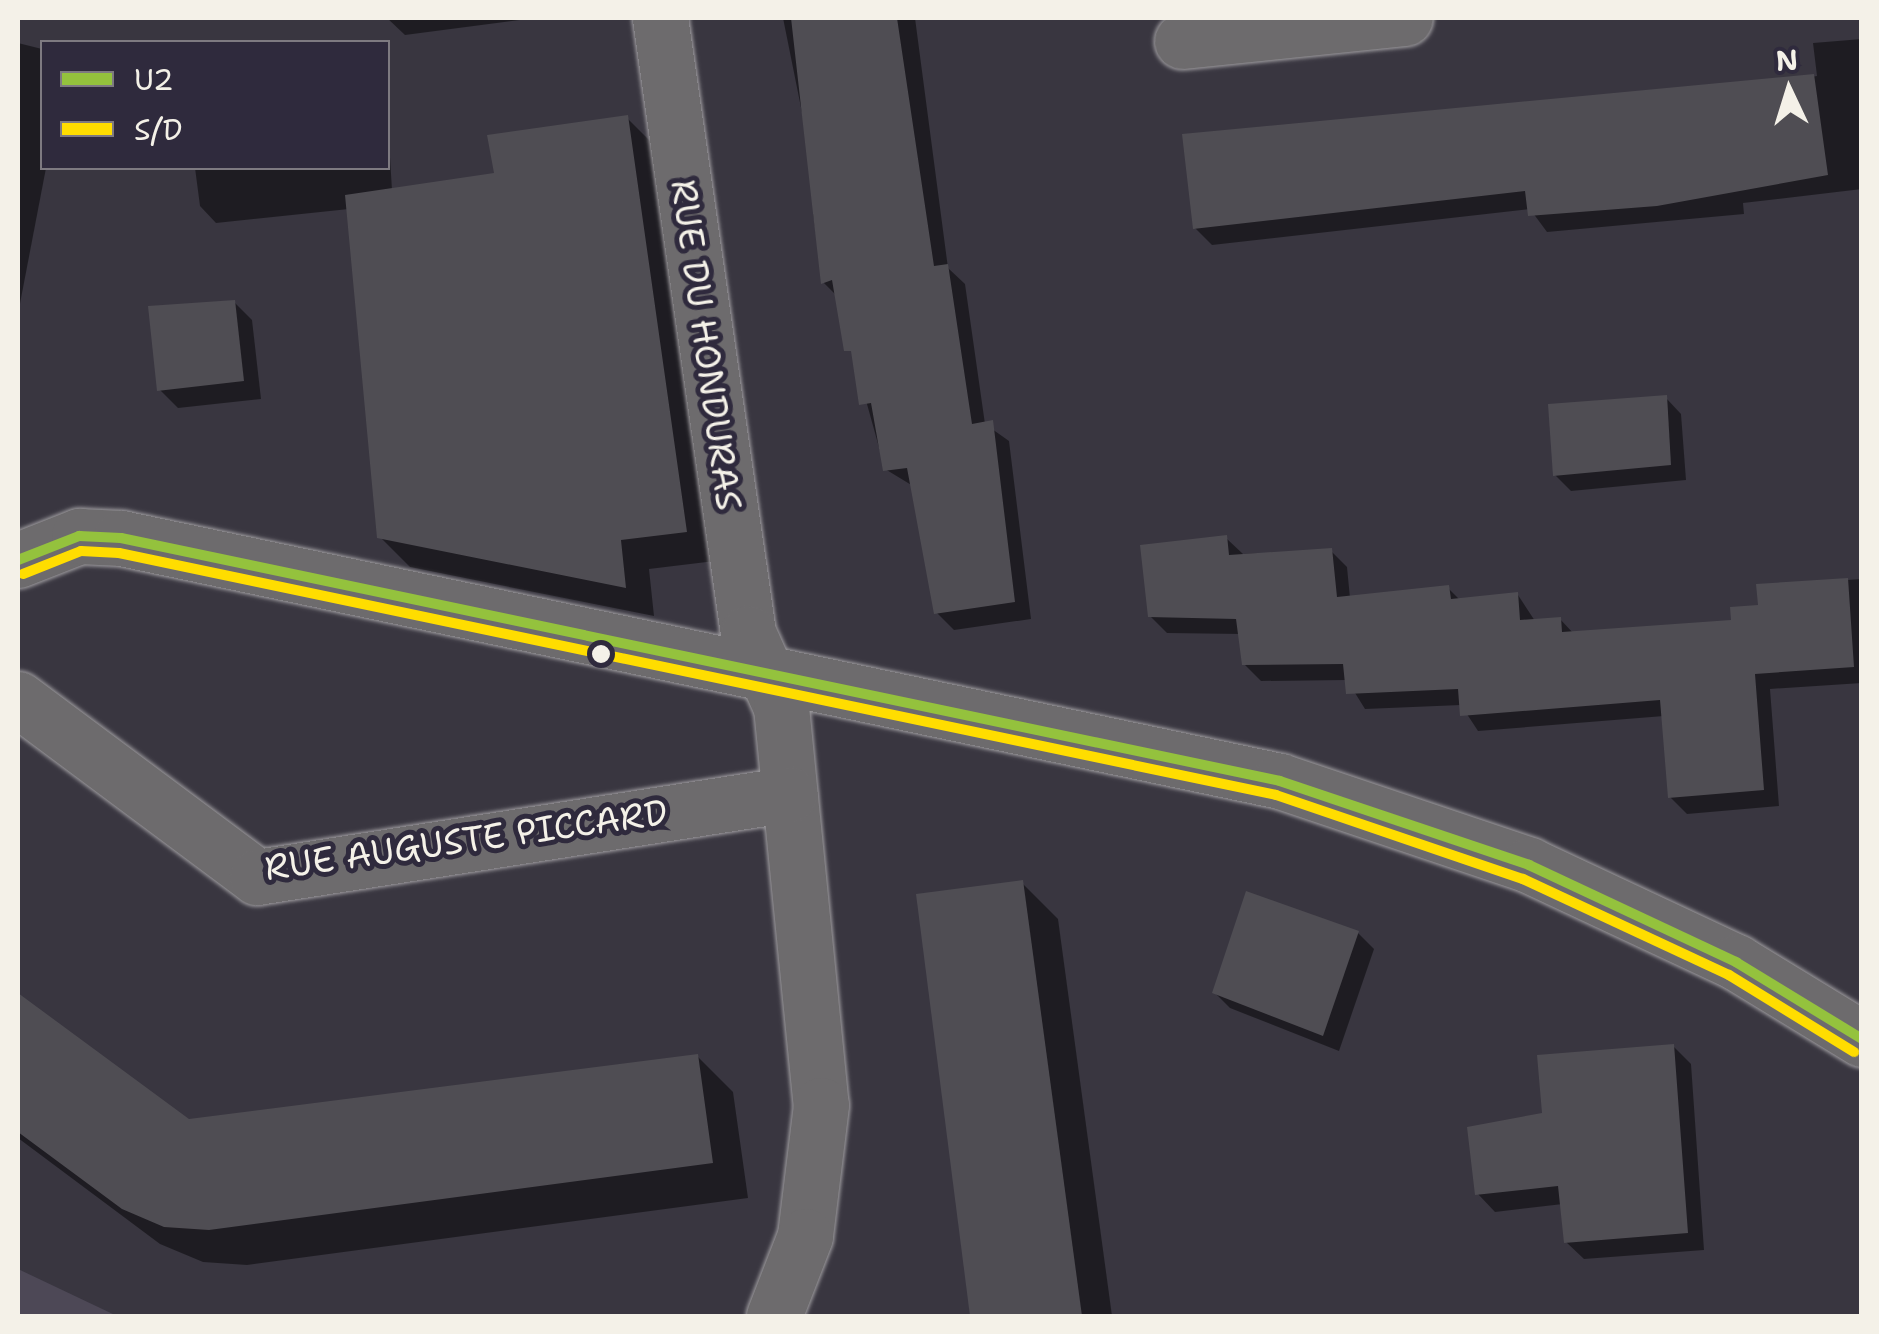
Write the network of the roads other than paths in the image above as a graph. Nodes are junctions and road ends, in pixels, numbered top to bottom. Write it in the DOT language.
graph roads {
  1 [pos="660,18"];
  2 [pos="1404,18"];
  3 [pos="1182,41"];
  4 [pos="18,560"];
  5 [pos="766,669"];
  6 [pos="18,700"];
  7 [pos="790,794"];
  8 [pos="1862,1039"];
  9 [pos="774,1316"];
  1 -- 5 [label="street, RUE DU HONDURAS"];
  2 -- 3 [label="street"];
  4 -- 5 [label="street"];
  5 -- 7 [label="street, RUE DU HONDURAS"];
  5 -- 8 [label="street"];
  6 -- 7 [label="street, RUE AUGUSTE PICCARD"];
  7 -- 9 [label="street, RUE DU HONDURAS"];
}
